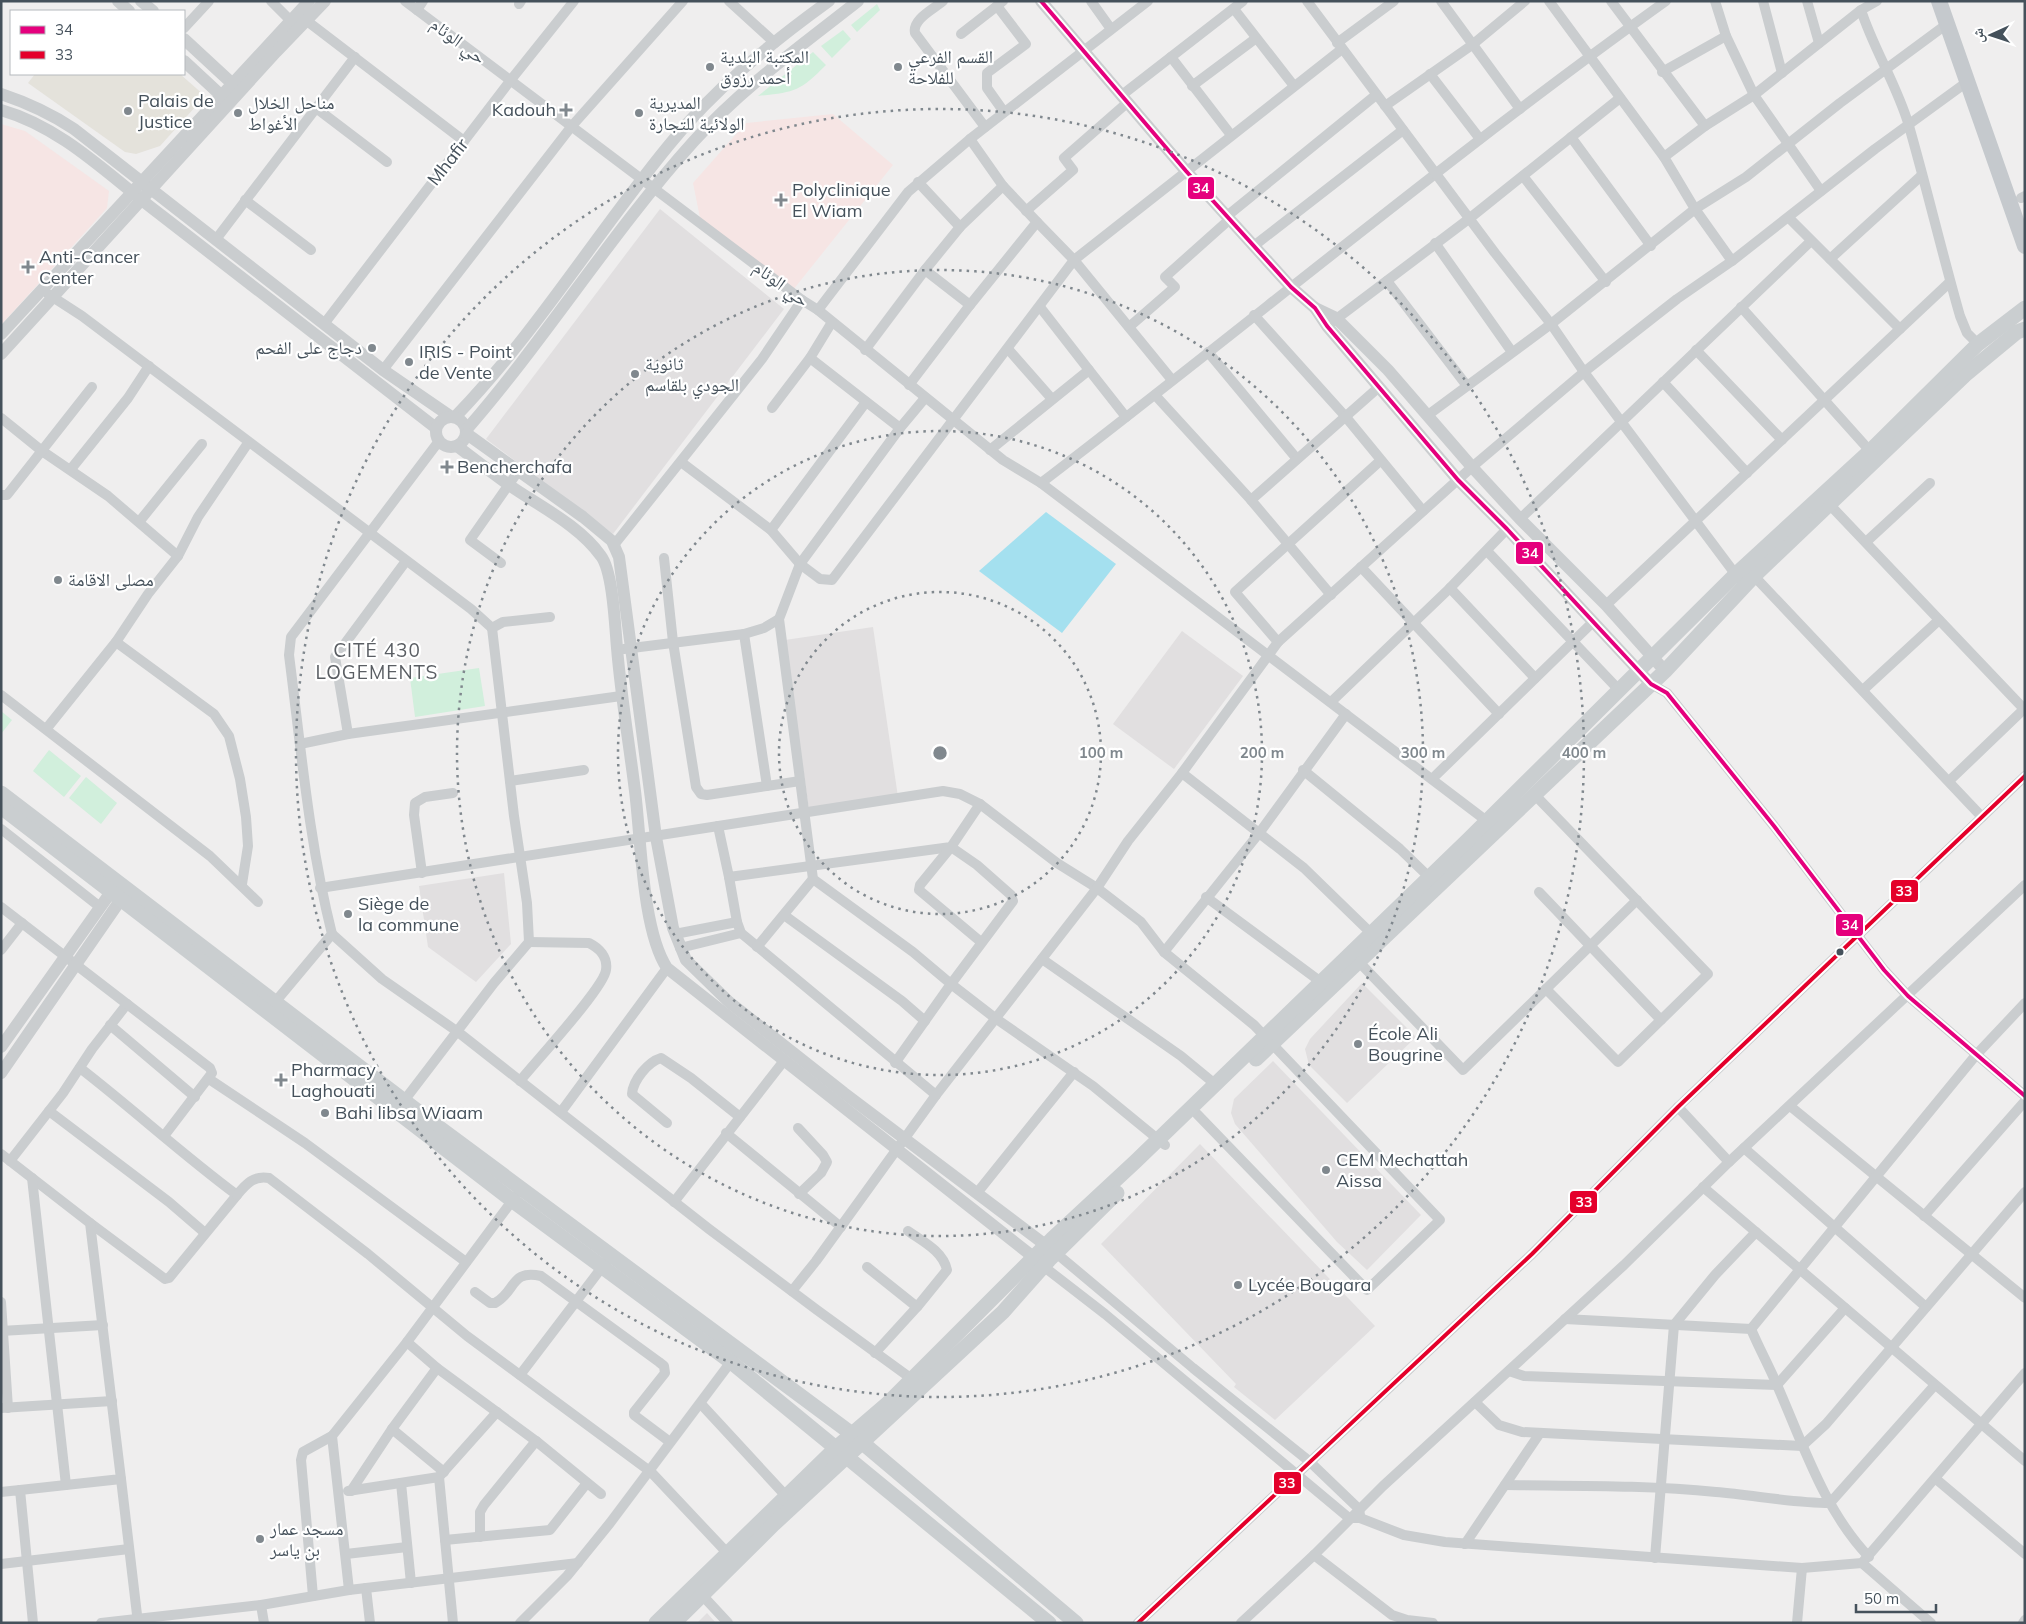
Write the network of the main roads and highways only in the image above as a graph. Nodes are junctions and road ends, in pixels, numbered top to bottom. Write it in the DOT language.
graph roads {
  1 [pos="1947,9"];
  2 [pos="2024,201"];
  3 [pos="2025,246"];
  4 [pos="2025,308"];
  5 [pos="2025,329"];
  6 [pos="1745,579"];
  7 [pos="1,793"];
  8 [pos="9,808"];
  9 [pos="1492,825"];
  10 [pos="1375,937"];
  11 [pos="1268,1040"];
  12 [pos="1162,1142"];
  13 [pos="735,1357"];
  14 [pos="857,1439"];
  15 [pos="843,1452"];
  16 [pos="733,1558"];
  17 [pos="656,1623"];
  18 [pos="674,1623"];
  19 [pos="1049,1623"];
  20 [pos="1076,1623"];
  1 -- 2 [label="main road"];
  1 -- 3 [label="main road"];
  4 -- 6 [label="main road"];
  5 -- 6 [label="main road"];
  6 -- 9 [label="main road"];
  6 -- 9 [label="main road"];
  7 -- 8 [label="main road"];
  8 -- 13 [label="main road"];
  9 -- 10 [label="main road"];
  9 -- 10 [label="main road"];
  10 -- 11 [label="main road"];
  10 -- 11 [label="main road"];
  11 -- 12 [label="main road"];
  11 -- 12 [label="main road"];
  12 -- 14 [label="main road"];
  13 -- 14 [label="main road"];
  13 -- 15 [label="main road"];
  14 -- 15 [label="main road"];
  14 -- 20 [label="main road"];
  15 -- 16 [label="main road"];
  15 -- 16 [label="main road"];
  15 -- 19 [label="main road"];
  16 -- 17 [label="main road"];
  16 -- 18 [label="main road"];
}
